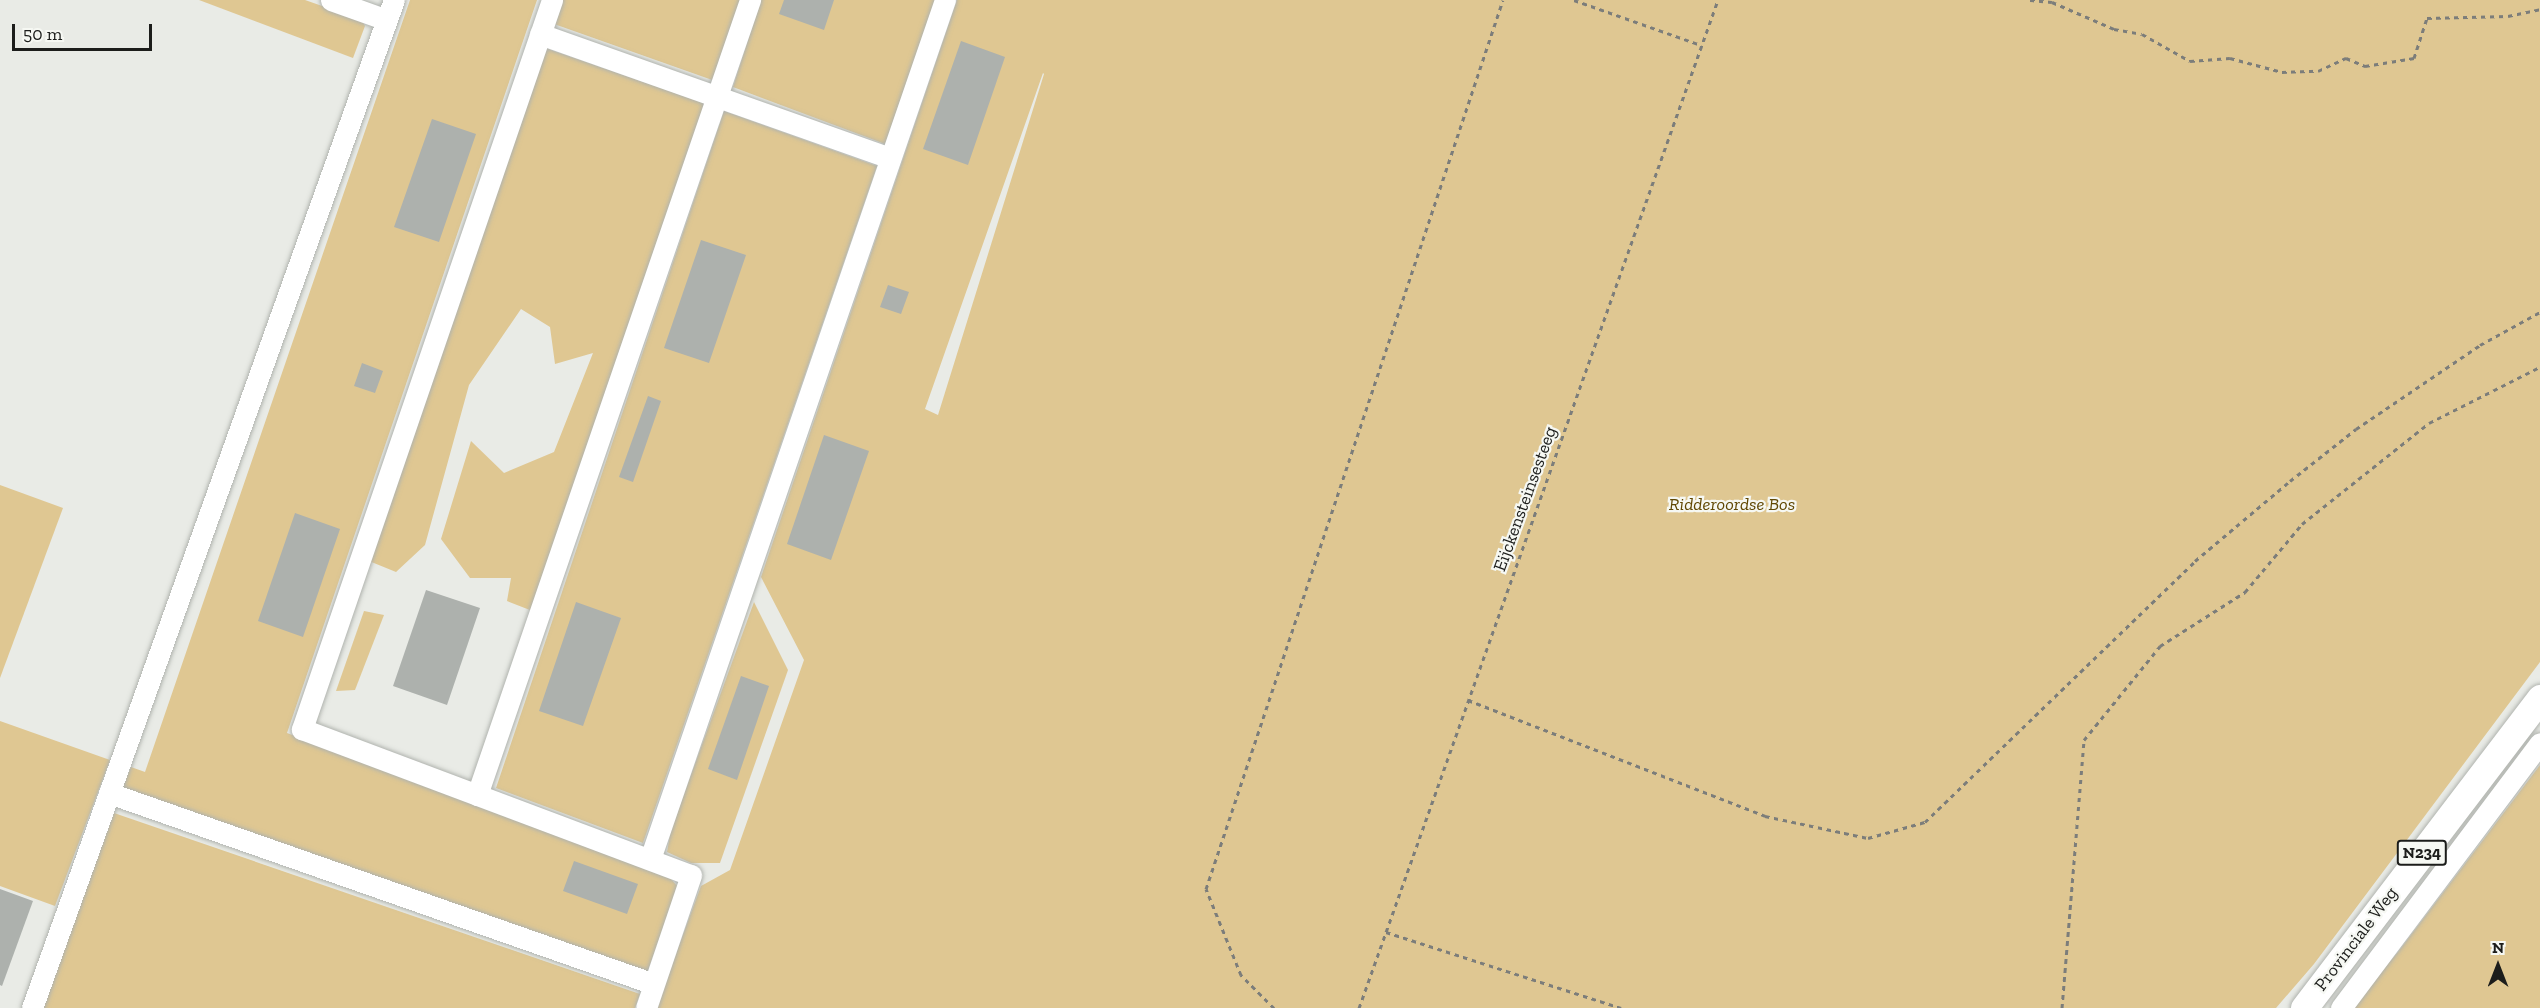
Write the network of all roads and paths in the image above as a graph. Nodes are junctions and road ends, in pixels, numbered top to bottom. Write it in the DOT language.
graph roads {
  1 [pos="331,0"];
  2 [pos="394,0"];
  3 [pos="552,0"];
  4 [pos="750,0"];
  5 [pos="945,0"];
  6 [pos="1503,0"];
  7 [pos="1574,0"];
  8 [pos="1718,0"];
  9 [pos="2030,0"];
  10 [pos="2540,9"];
  11 [pos="387,20"];
  12 [pos="540,34"];
  13 [pos="1701,45"];
  14 [pos="717,97"];
  15 [pos="890,158"];
  16 [pos="2540,312"];
  17 [pos="2540,367"];
  18 [pos="2540,698"];
  19 [pos="1468,700"];
  20 [pos="2540,743"];
  21 [pos="109,793"];
  22 [pos="477,795"];
  23 [pos="650,859"];
  24 [pos="1386,932"];
  25 [pos="654,984"];
  26 [pos="32,1008"];
  27 [pos="646,1008"];
  28 [pos="1274,1008"];
  29 [pos="1359,1008"];
  30 [pos="1621,1008"];
  31 [pos="2062,1008"];
  32 [pos="2304,1008"];
  33 [pos="2341,1008"];
  1 -- 11 [label="street"];
  2 -- 11 [label="street"];
  3 -- 12 [label="street"];
  4 -- 14 [label="street"];
  5 -- 15 [label="street"];
  6 -- 28 [label="path"];
  7 -- 13 [label="path"];
  8 -- 13 [label="path, Eijckensteinsesteeg"];
  9 -- 10 [label="path"];
  11 -- 21 [label="street"];
  12 -- 14 [label="street"];
  12 -- 22 [label="street"];
  13 -- 19 [label="path, Eijckensteinsesteeg"];
  14 -- 15 [label="street"];
  14 -- 22 [label="street"];
  15 -- 23 [label="street"];
  16 -- 19 [label="path"];
  17 -- 31 [label="path"];
  18 -- 32 [label="main road, Provinciale Weg / N234"];
  19 -- 24 [label="path, Eijckensteinsesteeg"];
  20 -- 33 [label="street"];
  21 -- 25 [label="street"];
  21 -- 26 [label="street"];
  22 -- 23 [label="street"];
  23 -- 25 [label="street"];
  24 -- 29 [label="path, Eijckensteinsesteeg"];
  24 -- 30 [label="path"];
  25 -- 27 [label="street"];
}
